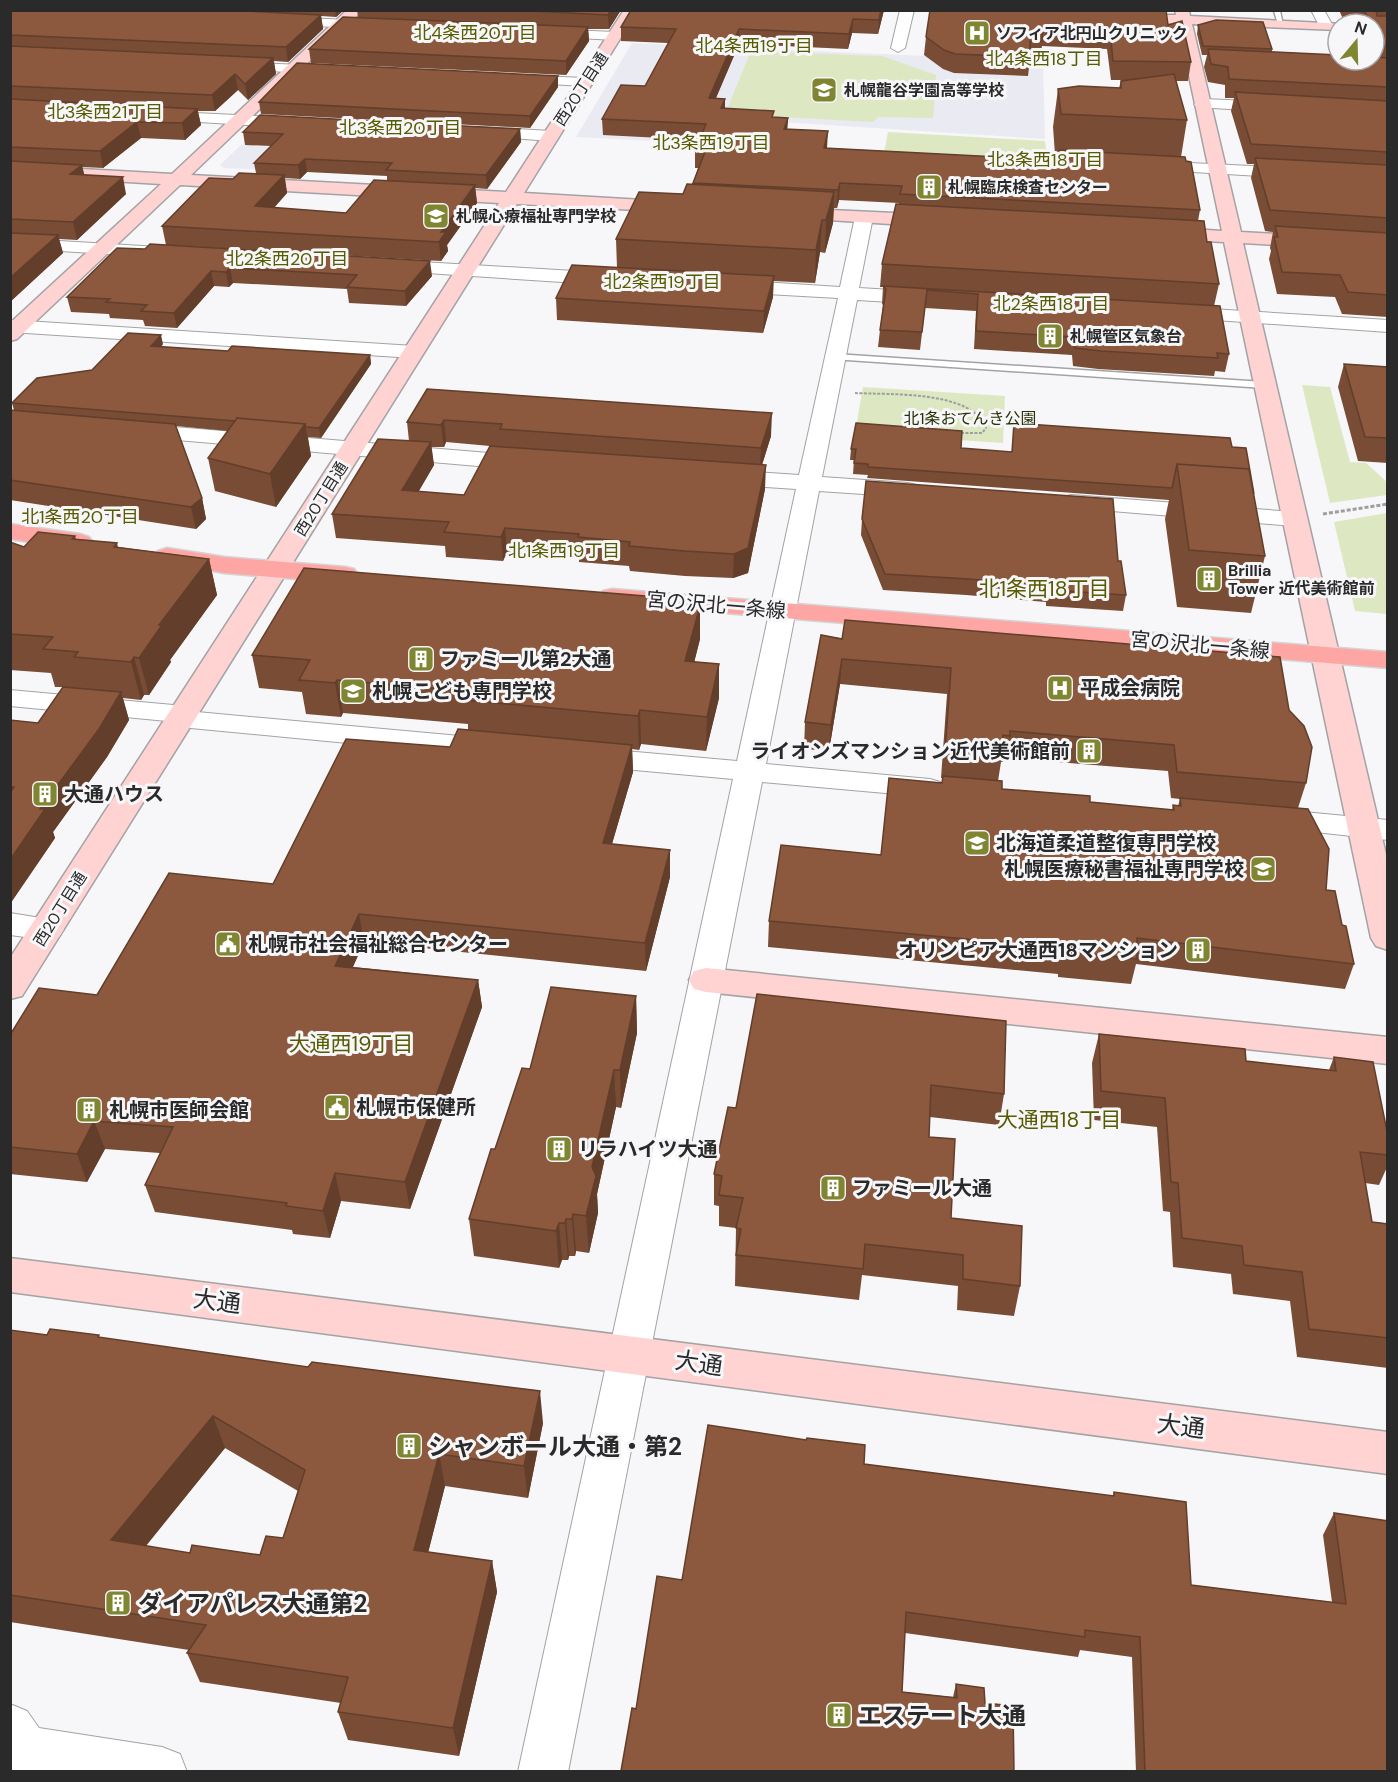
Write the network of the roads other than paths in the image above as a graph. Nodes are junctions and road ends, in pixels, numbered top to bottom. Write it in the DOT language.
graph roads {
  1 [pos="356,10"];
  2 [pos="631,10"];
  3 [pos="907,10"];
  4 [pos="1183,15"];
  5 [pos="1279,17"];
  6 [pos="1147,18"];
  7 [pos="267,21"];
  8 [pos="342,24"];
  9 [pos="1326,25"];
  10 [pos="383,26"];
  11 [pos="537,33"];
  12 [pos="615,36"];
  13 [pos="898,48"];
  14 [pos="219,65"];
  15 [pos="294,69"];
  16 [pos="348,71"];
  17 [pos="500,78"];
  18 [pos="585,82"];
  19 [pos="1293,108"];
  20 [pos="1204,111"];
  21 [pos="139,115"];
  22 [pos="240,120"];
  23 [pos="1284,123"];
  24 [pos="318,124"];
  25 [pos="460,131"];
  26 [pos="551,136"];
  27 [pos="1128,165"];
  28 [pos="10,170"];
  29 [pos="1217,170"];
  30 [pos="1308,174"];
  31 [pos="177,179"];
  32 [pos="512,198"];
  33 [pos="699,208"];
  34 [pos="770,212"];
  35 [pos="864,217"];
  36 [pos="956,222"];
  37 [pos="1142,232"];
  38 [pos="1232,237"];
  39 [pos="10,243"];
  40 [pos="1388,246"];
  41 [pos="103,249"];
  42 [pos="174,253"];
  43 [pos="371,265"];
  44 [pos="466,271"];
  45 [pos="623,280"];
  46 [pos="705,285"];
  47 [pos="848,293"];
  48 [pos="942,299"];
  49 [pos="1165,312"];
  50 [pos="1249,317"];
  51 [pos="1388,326"];
  52 [pos="14,329"];
  53 [pos="414,352"];
  54 [pos="835,357"];
  55 [pos="1264,385"];
  56 [pos="114,429"];
  57 [pos="352,450"];
  58 [pos="548,464"];
  59 [pos="700,476"];
  60 [pos="808,483"];
  61 [pos="932,492"];
  62 [pos="1050,501"];
  63 [pos="1294,519"];
  64 [pos="10,531"];
  65 [pos="105,546"];
  66 [pos="141,551"];
  67 [pos="276,570"];
  68 [pos="375,578"];
  69 [pos="587,595"];
  70 [pos="782,611"];
  71 [pos="1324,655"];
  72 [pos="1388,660"];
  73 [pos="10,698"];
  74 [pos="182,717"];
  75 [pos="525,751"];
  76 [pos="561,754"];
  77 [pos="749,772"];
  78 [pos="953,790"];
  79 [pos="1250,817"];
  80 [pos="1375,829"];
  81 [pos="10,924"];
  82 [pos="48,928"];
  83 [pos="1388,939"];
  84 [pos="706,980"];
  85 [pos="10,987"];
  86 [pos="1388,1051"];
  87 [pos="10,1275"];
  88 [pos="629,1354"];
  89 [pos="1388,1453"];
  90 [pos="10,1728"];
  91 [pos="162,1772"];
  92 [pos="543,1772"];
  1 -- 8 [label="street"];
  2 -- 12 [label="street, 西20丁目通"];
  3 -- 13 [label="street"];
  4 -- 5 [label="street"];
  4 -- 6 [label="street"];
  4 -- 20 [label="street"];
  5 -- 9 [label="street"];
  7 -- 8 [label="street"];
  8 -- 10 [label="street"];
  8 -- 15 [label="street"];
  11 -- 12 [label="street"];
  12 -- 18 [label="street, 西20丁目通"];
  14 -- 15 [label="street"];
  15 -- 16 [label="street"];
  15 -- 22 [label="street"];
  17 -- 18 [label="street"];
  18 -- 26 [label="street, 西20丁目通"];
  19 -- 20 [label="street"];
  20 -- 23 [label="street"];
  20 -- 29 [label="street"];
  21 -- 22 [label="street"];
  22 -- 24 [label="street"];
  22 -- 31 [label="street"];
  25 -- 26 [label="street"];
  26 -- 32 [label="street, 西20丁目通"];
  27 -- 29 [label="street"];
  28 -- 31 [label="street"];
  29 -- 30 [label="street"];
  29 -- 38 [label="street"];
  31 -- 32 [label="street"];
  31 -- 41 [label="street"];
  32 -- 33 [label="street"];
  32 -- 44 [label="street, 西20丁目通"];
  34 -- 35 [label="street"];
  35 -- 36 [label="street"];
  35 -- 47 [label="street"];
  37 -- 38 [label="street"];
  38 -- 40 [label="street"];
  38 -- 50 [label="street"];
  39 -- 41 [label="street"];
  41 -- 42 [label="street"];
  41 -- 52 [label="street"];
  43 -- 44 [label="street"];
  44 -- 45 [label="street"];
  44 -- 53 [label="street, 西20丁目通"];
  46 -- 47 [label="street"];
  47 -- 48 [label="street"];
  47 -- 54 [label="street"];
  49 -- 50 [label="street"];
  50 -- 51 [label="street"];
  50 -- 55 [label="street"];
  52 -- 53 [label="street"];
  53 -- 57 [label="street, 西20丁目通"];
  54 -- 55 [label="lane"];
  54 -- 60 [label="street"];
  55 -- 63 [label="street"];
  56 -- 57 [label="street"];
  57 -- 58 [label="street"];
  57 -- 67 [label="street, 西20丁目通"];
  59 -- 60 [label="street"];
  60 -- 61 [label="street"];
  60 -- 70 [label="street"];
  62 -- 63 [label="street"];
  63 -- 71 [label="street"];
  64 -- 65 [label="main road"];
  66 -- 67 [label="main road"];
  67 -- 68 [label="main road"];
  67 -- 74 [label="street, 西20丁目通"];
  69 -- 70 [label="main road, 宮の沢北一条線"];
  70 -- 71 [label="main road, 宮の沢北一条線"];
  70 -- 77 [label="street"];
  71 -- 72 [label="main road, 宮の沢北一条線"];
  71 -- 80 [label="street"];
  73 -- 74 [label="street"];
  74 -- 75 [label="street"];
  74 -- 82 [label="street, 西20丁目通"];
  76 -- 77 [label="street"];
  77 -- 78 [label="street"];
  77 -- 84 [label="street"];
  79 -- 80 [label="street"];
  80 -- 83 [label="street"];
  81 -- 82 [label="street"];
  82 -- 85 [label="street, 西20丁目通"];
  84 -- 86 [label="street"];
  84 -- 88 [label="street"];
  87 -- 88 [label="street, 大通"];
  88 -- 89 [label="street, 大通"];
  88 -- 92 [label="street"];
  90 -- 91 [label="street"];
}
